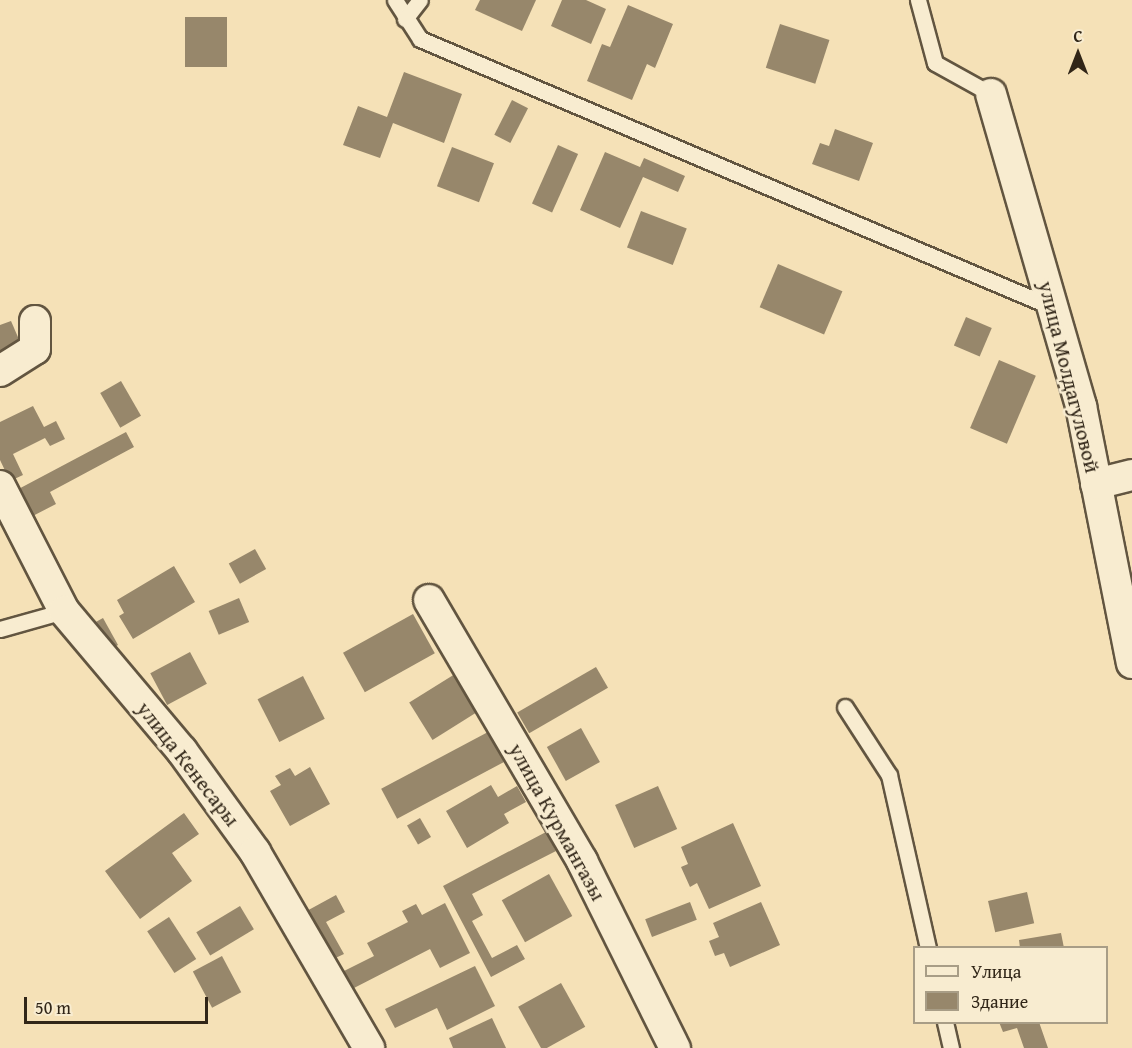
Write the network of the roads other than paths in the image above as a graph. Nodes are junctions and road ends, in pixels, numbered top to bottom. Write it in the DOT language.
graph roads {
  1 [pos="395,0"];
  2 [pos="420,0"];
  3 [pos="918,0"];
  4 [pos="405,19"];
  5 [pos="991,94"];
  6 [pos="1052,307"];
  7 [pos="34,321"];
  8 [pos="0,371"];
  9 [pos="1132,475"];
  10 [pos="1096,484"];
  11 [pos="0,486"];
  12 [pos="429,600"];
  13 [pos="64,611"];
  14 [pos="0,628"];
  15 [pos="1132,663"];
  16 [pos="845,707"];
  17 [pos="928,946"];
  18 [pos="945,1024"];
  19 [pos="369,1048"];
  20 [pos="675,1048"];
  21 [pos="951,1048"];
  1 -- 4 [label="lane"];
  2 -- 4 [label="lane"];
  3 -- 5 [label="lane"];
  4 -- 6 [label="lane"];
  5 -- 6 [label="street, улица Молдагуловой"];
  6 -- 10 [label="street, улица Молдагуловой"];
  7 -- 8 [label="street"];
  9 -- 10 [label="street"];
  10 -- 15 [label="street, улица Молдагуловой"];
  11 -- 13 [label="street, улица Кенесары"];
  12 -- 20 [label="street, улица Курмангазы"];
  13 -- 14 [label="lane"];
  13 -- 19 [label="street, улица Кенесары"];
  16 -- 17 [label="lane"];
  18 -- 21 [label="lane"];
}
